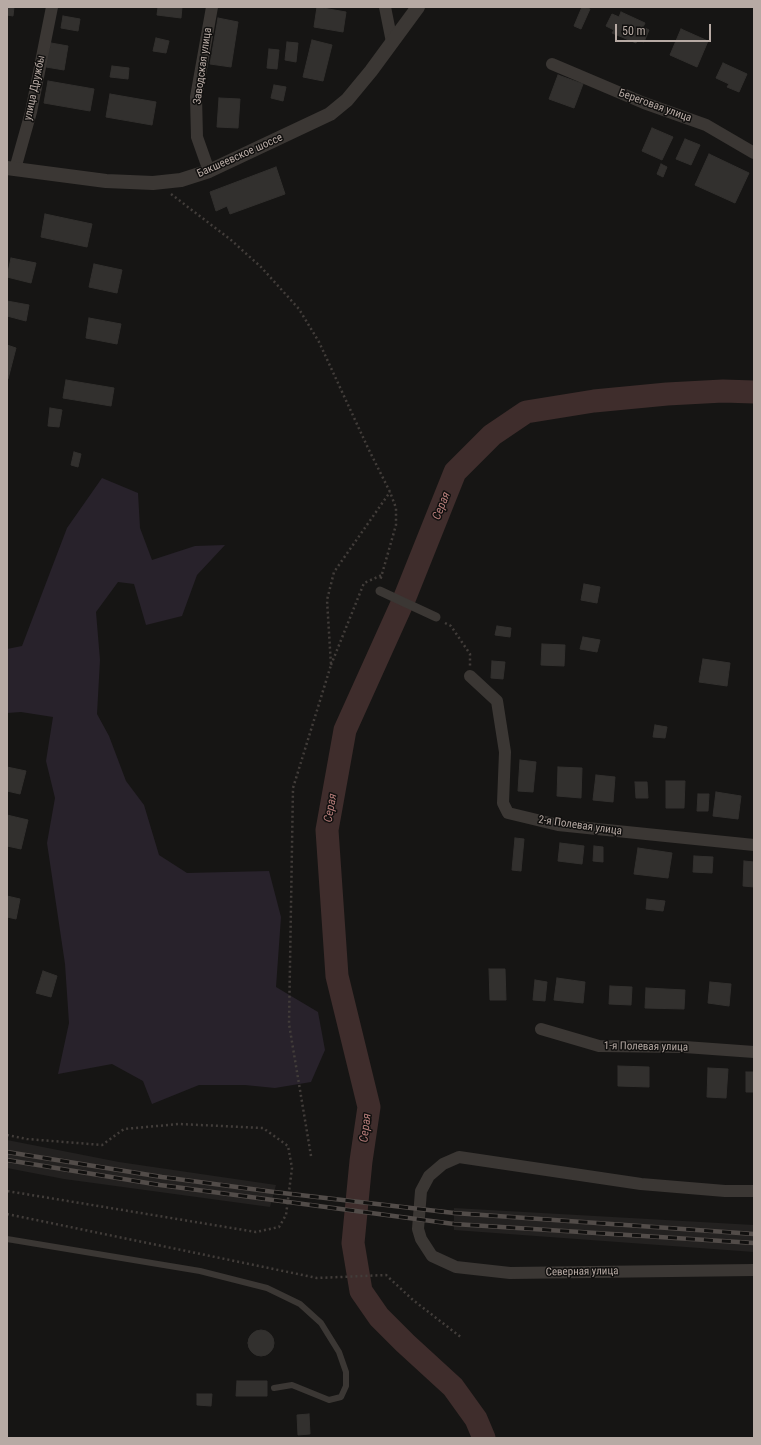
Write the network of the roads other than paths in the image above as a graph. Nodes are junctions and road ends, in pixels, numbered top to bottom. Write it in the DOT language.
graph roads {
  1 [pos="52,7"];
  2 [pos="212,7"];
  3 [pos="385,7"];
  4 [pos="418,7"];
  5 [pos="392,42"];
  6 [pos="552,64"];
  7 [pos="754,153"];
  8 [pos="11,168"];
  9 [pos="209,171"];
  10 [pos="380,591"];
  11 [pos="436,617"];
  12 [pos="470,676"];
  13 [pos="754,846"];
  14 [pos="541,1029"];
  15 [pos="754,1052"];
  16 [pos="754,1190"];
  17 [pos="7,1239"];
  18 [pos="754,1270"];
  19 [pos="274,1388"];
  1 -- 8 [label="street, улица Дружбы"];
  2 -- 9 [label="street, Заводская улица"];
  3 -- 5 [label="street"];
  4 -- 5 [label="street, Бакшеевское шоссе"];
  5 -- 9 [label="street, Бакшеевское шоссе"];
  6 -- 7 [label="street, Береговая улица"];
  8 -- 9 [label="street, Бакшеевское шоссе"];
  10 -- 11 [label="street"];
  12 -- 13 [label="street, 2-я Полевая улица"];
  14 -- 15 [label="street, 1-я Полевая улица"];
  16 -- 18 [label="street, Северная улица"];
  17 -- 19 [label="lane"];
}
